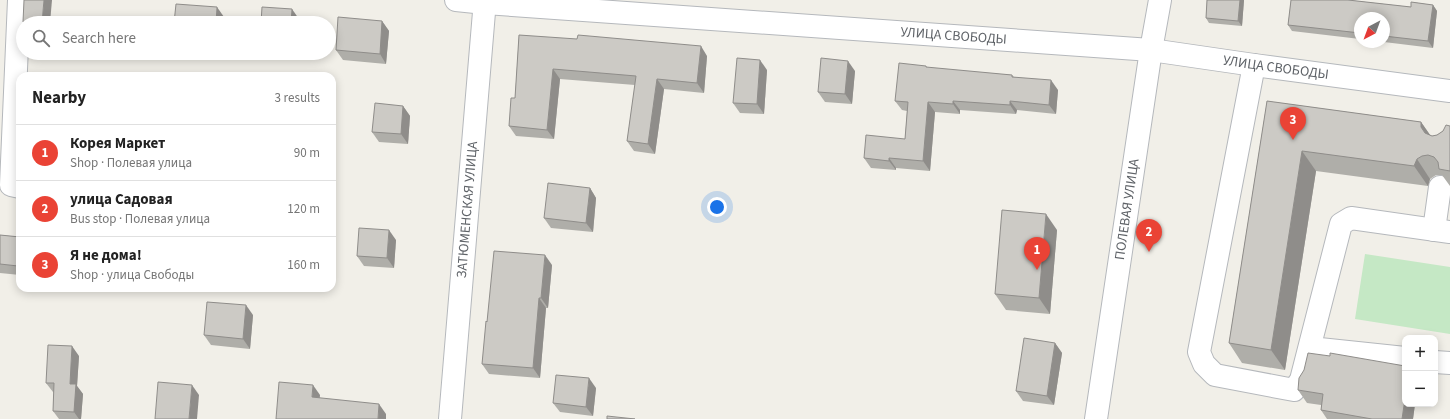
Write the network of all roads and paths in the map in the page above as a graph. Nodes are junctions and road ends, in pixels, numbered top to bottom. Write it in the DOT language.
graph roads {
  1 [pos="19,0"];
  2 [pos="456,0"];
  3 [pos="1160,0"];
  4 [pos="485,2"];
  5 [pos="18,16"];
  6 [pos="1150,50"];
  7 [pos="16,60"];
  8 [pos="1254,66"];
  9 [pos="1450,91"];
  10 [pos="16,186"];
  11 [pos="1440,187"];
  12 [pos="1442,231"];
  13 [pos="1310,348"];
  14 [pos="1402,358"];
  15 [pos="1438,362"];
  16 [pos="1450,363"];
  17 [pos="450,419"];
  18 [pos="1096,419"];
  1 -- 5 [label="street"];
  2 -- 4 [label="street, УЛИЦА СВОБОДЫ"];
  3 -- 6 [label="street, ПОЛЕВАЯ УЛИЦА"];
  4 -- 6 [label="street, УЛИЦА СВОБОДЫ"];
  4 -- 17 [label="street, ЗАТЮМЕНСКАЯ УЛИЦА"];
  6 -- 8 [label="street, УЛИЦА СВОБОДЫ"];
  6 -- 18 [label="street, ПОЛЕВАЯ УЛИЦА"];
  7 -- 10 [label="street"];
  8 -- 9 [label="street, УЛИЦА СВОБОДЫ"];
  8 -- 13 [label="street"];
  11 -- 12 [label="street"];
  12 -- 13 [label="street"];
  13 -- 14 [label="street"];
  15 -- 16 [label="street"];
}
